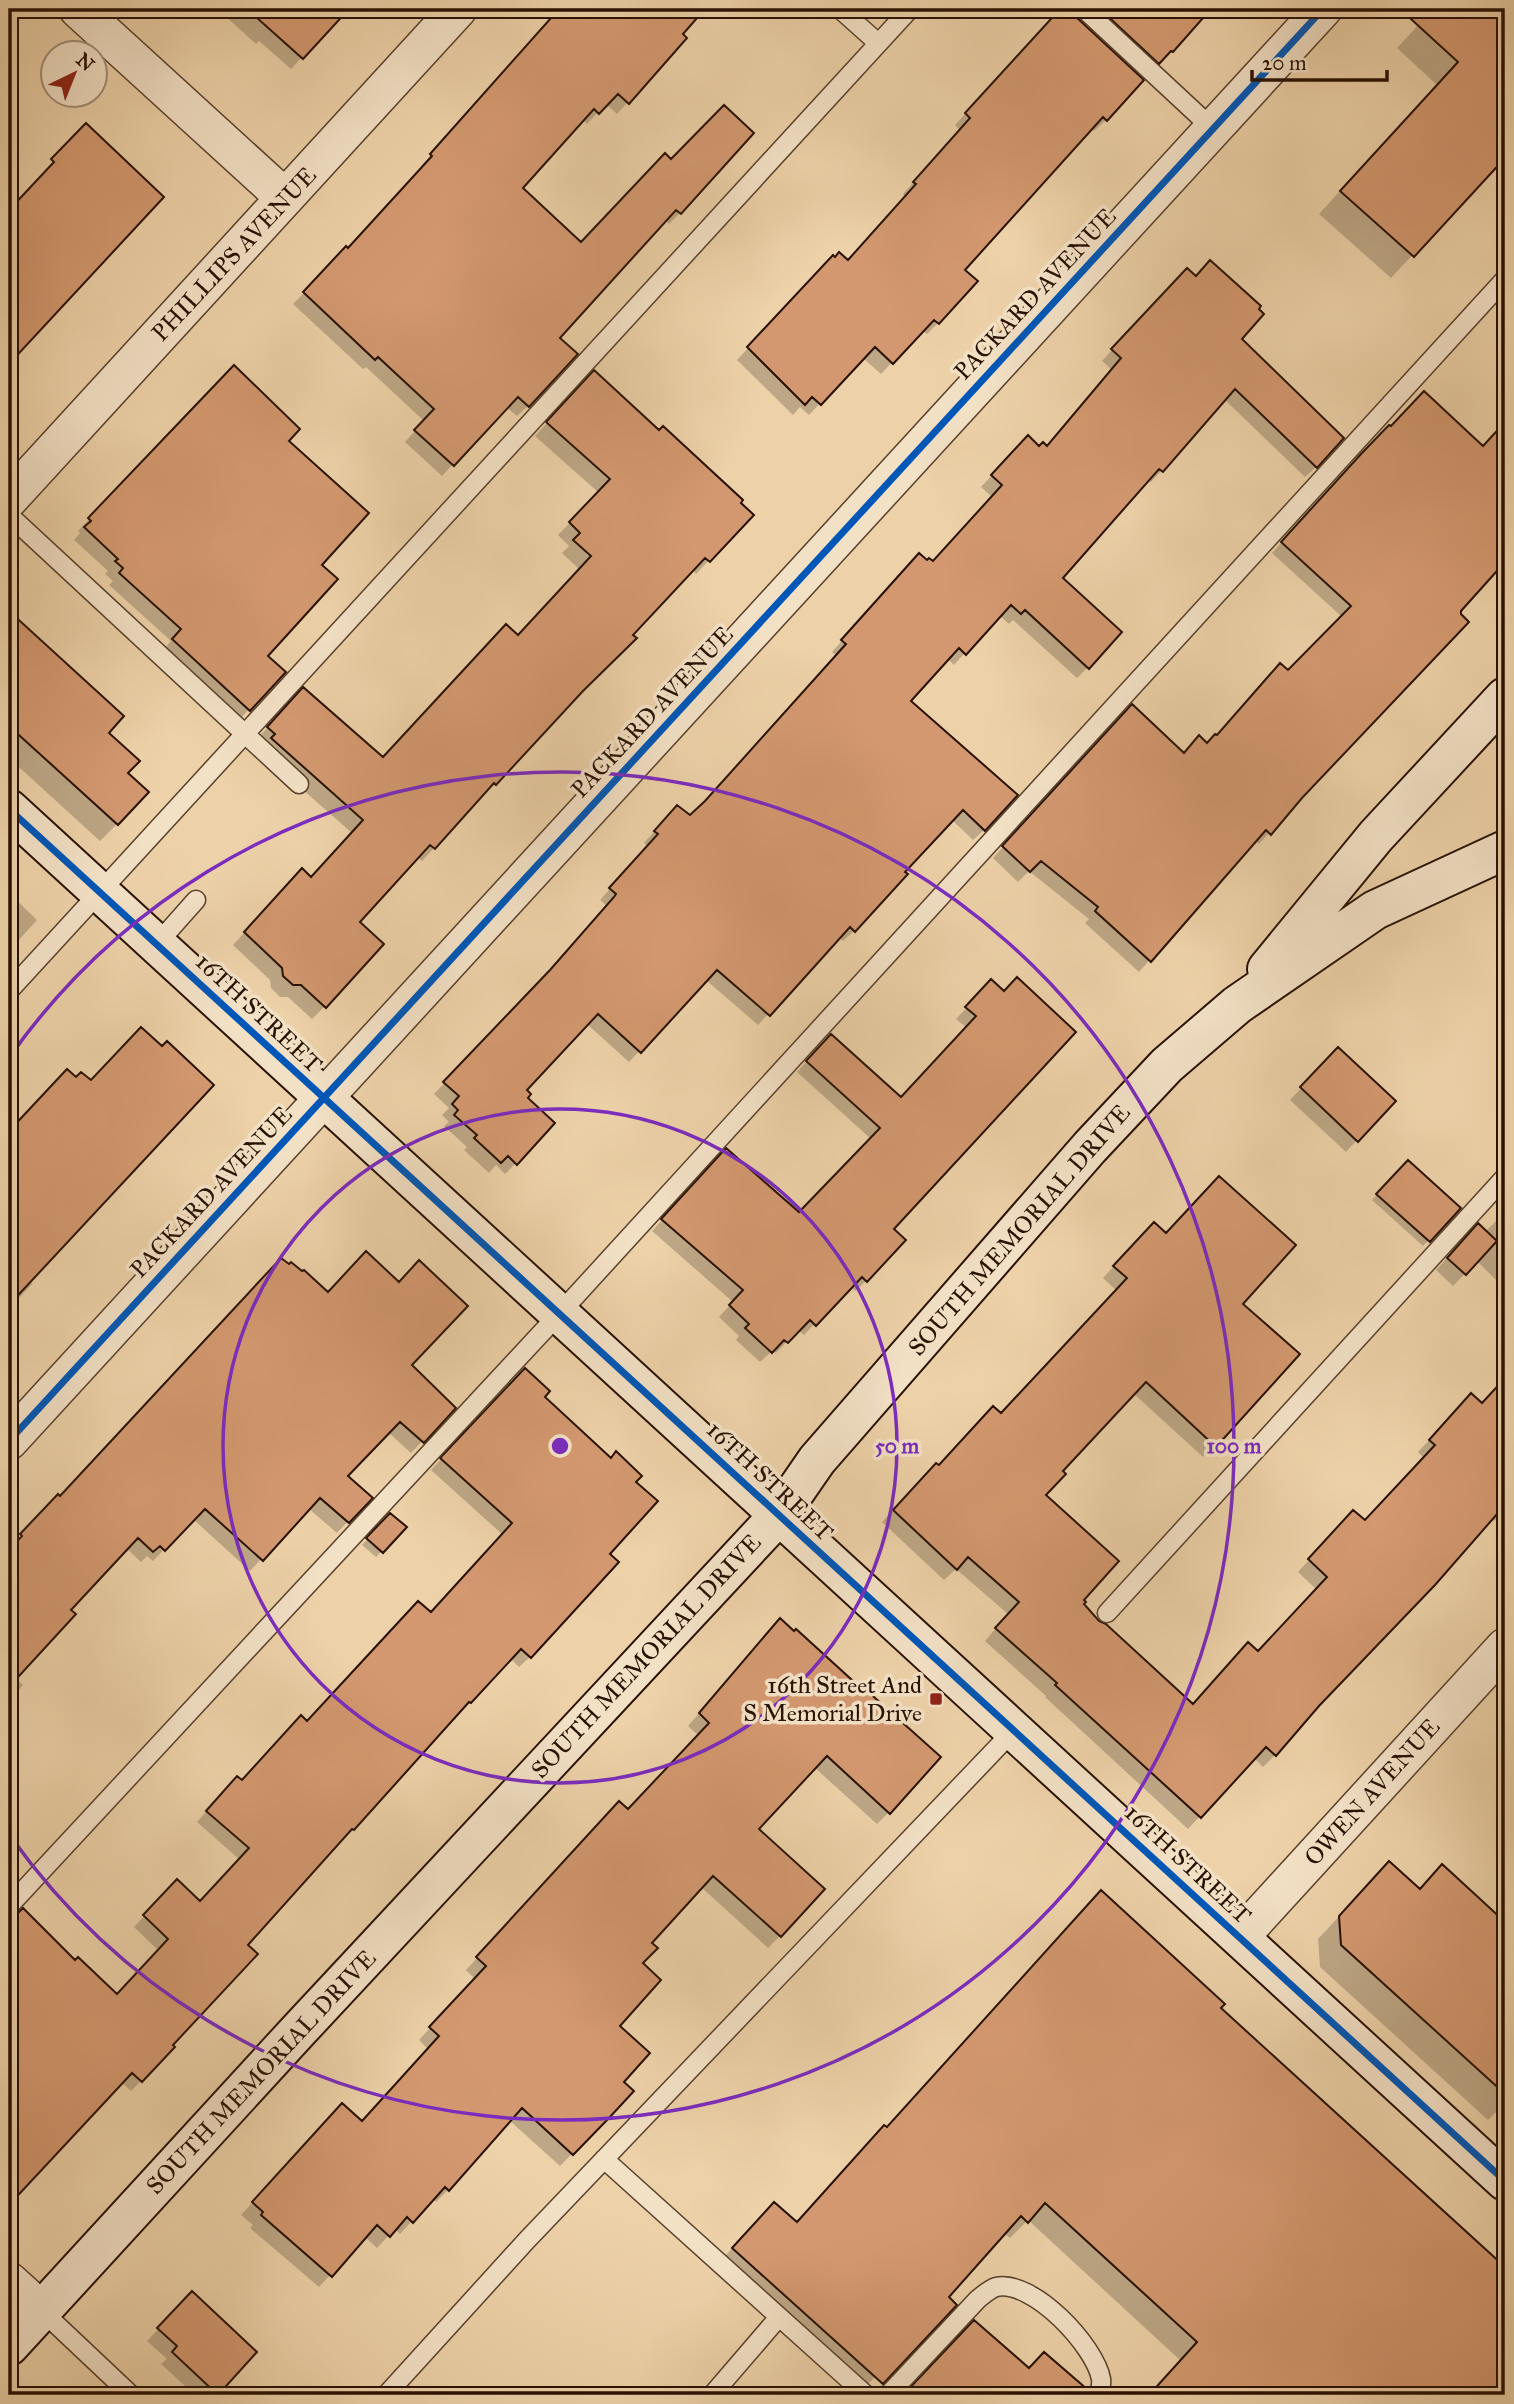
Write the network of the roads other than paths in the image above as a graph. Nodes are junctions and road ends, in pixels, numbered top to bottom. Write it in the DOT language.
graph roads {
  1 [pos="78,9"];
  2 [pos="458,9"];
  3 [pos="840,9"];
  4 [pos="910,9"];
  5 [pos="1084,9"];
  6 [pos="1323,9"];
  7 [pos="878,43"];
  8 [pos="1213,129"];
  9 [pos="285,198"];
  10 [pos="1505,279"];
  11 [pos="9,499"];
  12 [pos="9,515"];
  13 [pos="1505,697"];
  14 [pos="244,733"];
  15 [pos="299,784"];
  16 [pos="9,809"];
  17 [pos="1505,850"];
  18 [pos="98,892"];
  19 [pos="196,901"];
  20 [pos="156,944"];
  21 [pos="9,991"];
  22 [pos="1237,1005"];
  23 [pos="323,1098"];
  24 [pos="1505,1177"];
  25 [pos="559,1314"];
  26 [pos="9,1441"];
  27 [pos="779,1515"];
  28 [pos="1107,1613"];
  29 [pos="1505,1647"];
  30 [pos="1014,1730"];
  31 [pos="9,1906"];
  32 [pos="1240,1937"];
  33 [pos="604,2159"];
  34 [pos="1505,2181"];
  35 [pos="9,2281"];
  36 [pos="42,2311"];
  37 [pos="779,2317"];
  38 [pos="9,2346"];
  39 [pos="131,2395"];
  40 [pos="386,2395"];
  41 [pos="712,2395"];
  42 [pos="866,2395"];
  43 [pos="888,2395"];
  44 [pos="1099,2395"];
  1 -- 9 [label="street"];
  2 -- 9 [label="street, PHILLIPS AVENUE"];
  3 -- 7 [label="lane"];
  4 -- 7 [label="lane"];
  5 -- 8 [label="lane"];
  6 -- 8 [label="street, PACKARD AVENUE"];
  7 -- 14 [label="lane"];
  8 -- 23 [label="street, PACKARD AVENUE"];
  9 -- 11 [label="street, PHILLIPS AVENUE"];
  10 -- 25 [label="lane"];
  12 -- 14 [label="lane"];
  13 -- 22 [label="main road"];
  14 -- 15 [label="lane"];
  14 -- 18 [label="lane"];
  16 -- 18 [label="main road, 16TH STREET"];
  17 -- 22 [label="main road, SOUTH MEMORIAL DRIVE"];
  18 -- 20 [label="main road, 16TH STREET"];
  18 -- 21 [label="lane"];
  19 -- 20 [label="lane"];
  20 -- 23 [label="main road, 16TH STREET"];
  22 -- 27 [label="main road, SOUTH MEMORIAL DRIVE"];
  23 -- 25 [label="main road, 16TH STREET"];
  23 -- 26 [label="street, PACKARD AVENUE"];
  24 -- 28 [label="lane"];
  25 -- 27 [label="main road, 16TH STREET"];
  25 -- 31 [label="lane"];
  27 -- 30 [label="main road, 16TH STREET"];
  27 -- 36 [label="main road, SOUTH MEMORIAL DRIVE"];
  29 -- 32 [label="street, OWEN AVENUE"];
  30 -- 32 [label="main road, 16TH STREET"];
  30 -- 33 [label="lane"];
  32 -- 34 [label="main road, 16TH STREET"];
  33 -- 37 [label="lane"];
  33 -- 40 [label="lane"];
  35 -- 36 [label="street"];
  36 -- 38 [label="main road, SOUTH MEMORIAL DRIVE"];
  36 -- 39 [label="lane"];
  37 -- 41 [label="lane"];
  37 -- 42 [label="lane"];
  43 -- 44 [label="lane"];
}
